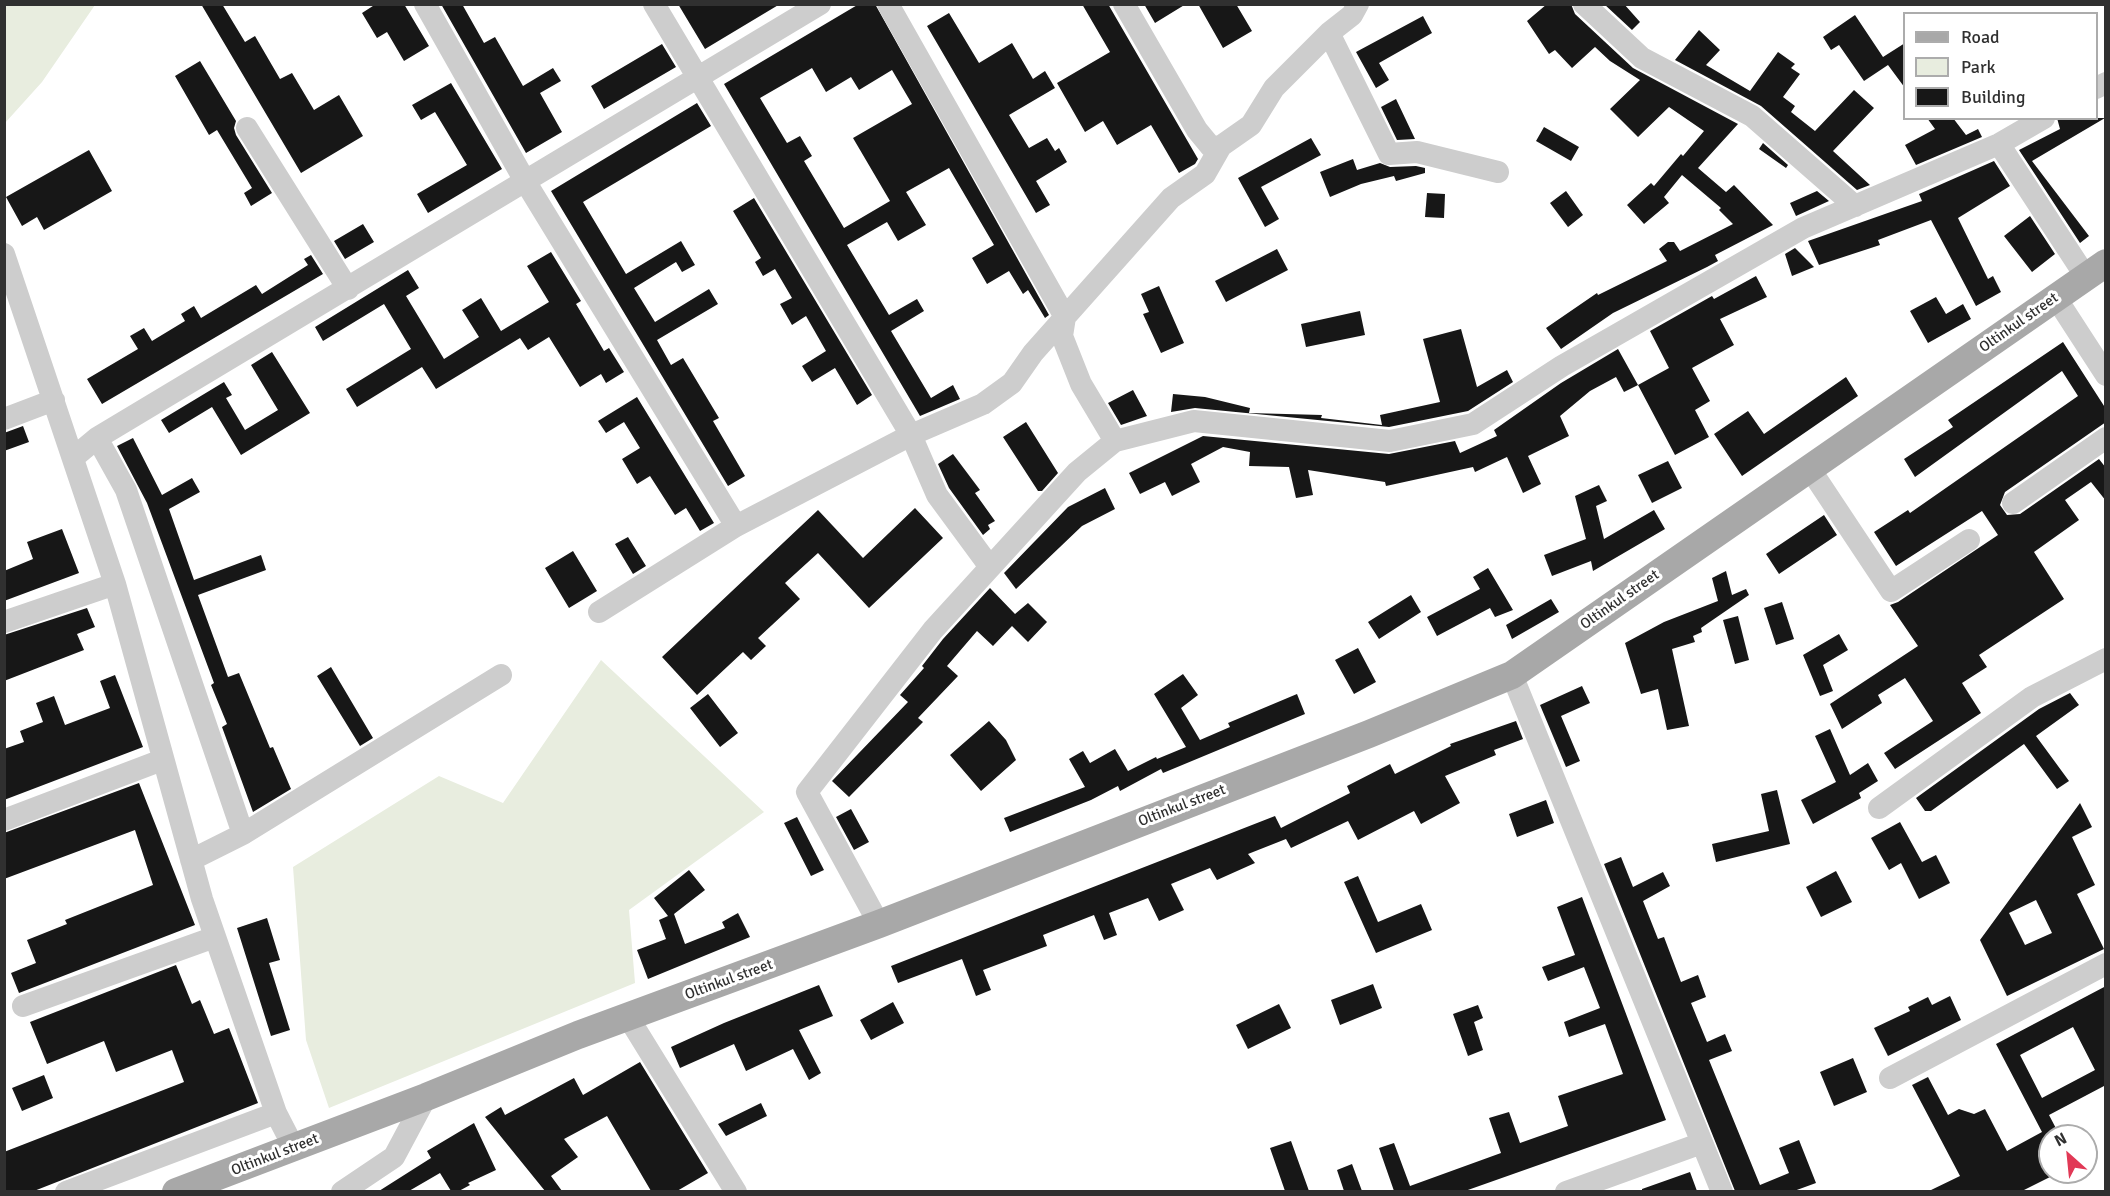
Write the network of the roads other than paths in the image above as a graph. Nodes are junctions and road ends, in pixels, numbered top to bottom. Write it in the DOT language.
graph roads {
  1 [pos="425,4"];
  2 [pos="654,4"];
  3 [pos="820,4"];
  4 [pos="888,4"];
  5 [pos="1124,4"];
  6 [pos="1358,4"];
  7 [pos="1584,4"];
  8 [pos="1329,33"];
  9 [pos="699,79"];
  10 [pos="2041,120"];
  11 [pos="247,128"];
  12 [pos="2000,144"];
  13 [pos="1221,147"];
  14 [pos="1498,172"];
  15 [pos="525,181"];
  16 [pos="1855,206"];
  17 [pos="4,254"];
  18 [pos="2096,270"];
  19 [pos="348,289"];
  20 [pos="2056,298"];
  21 [pos="1065,317"];
  22 [pos="2106,375"];
  23 [pos="54,400"];
  24 [pos="4,419"];
  25 [pos="911,435"];
  26 [pos="98,438"];
  27 [pos="2106,438"];
  28 [pos="1115,441"];
  29 [pos="73,458"];
  30 [pos="1810,469"];
  31 [pos="2013,503"];
  32 [pos="736,526"];
  33 [pos="1969,540"];
  34 [pos="990,567"];
  35 [pos="115,584"];
  36 [pos="599,612"];
  37 [pos="4,622"];
  38 [pos="2106,659"];
  39 [pos="501,675"];
  40 [pos="1512,675"];
  41 [pos="162,760"];
  42 [pos="1880,808"];
  43 [pos="4,820"];
  44 [pos="243,834"];
  45 [pos="191,860"];
  46 [pos="879,924"];
  47 [pos="215,937"];
  48 [pos="2106,964"];
  49 [pos="23,1006"];
  50 [pos="628,1017"];
  51 [pos="1890,1078"];
  52 [pos="426,1097"];
  53 [pos="276,1113"];
  54 [pos="1702,1143"];
  55 [pos="294,1148"];
  56 [pos="66,1191"];
  57 [pos="176,1191"];
  58 [pos="342,1191"];
  59 [pos="736,1191"];
  60 [pos="1566,1191"];
  61 [pos="1722,1191"];
  1 -- 15 [label="street"];
  2 -- 9 [label="street"];
  3 -- 9 [label="street"];
  4 -- 21 [label="street"];
  5 -- 13 [label="street"];
  6 -- 8 [label="street"];
  7 -- 16 [label="street"];
  8 -- 13 [label="street"];
  8 -- 14 [label="street"];
  9 -- 15 [label="street"];
  9 -- 25 [label="street"];
  10 -- 12 [label="street"];
  11 -- 19 [label="street"];
  12 -- 16 [label="street"];
  12 -- 18 [label="street"];
  13 -- 21 [label="street"];
  15 -- 19 [label="street"];
  15 -- 32 [label="street"];
  16 -- 28 [label="street"];
  17 -- 23 [label="street"];
  18 -- 20 [label="main road, Oltinkul street"];
  19 -- 26 [label="street"];
  20 -- 22 [label="street"];
  20 -- 30 [label="main road, Oltinkul street"];
  21 -- 25 [label="street"];
  21 -- 28 [label="street"];
  23 -- 24 [label="street"];
  23 -- 29 [label="street"];
  25 -- 32 [label="street"];
  25 -- 34 [label="street"];
  26 -- 29 [label="street"];
  26 -- 44 [label="street"];
  27 -- 31 [label="street"];
  28 -- 34 [label="street"];
  29 -- 35 [label="street"];
  30 -- 33 [label="street"];
  30 -- 40 [label="main road, Oltinkul street"];
  32 -- 36 [label="street"];
  34 -- 46 [label="street"];
  35 -- 37 [label="street"];
  35 -- 41 [label="street"];
  38 -- 42 [label="street"];
  39 -- 44 [label="street"];
  40 -- 46 [label="main road, Oltinkul street"];
  40 -- 54 [label="street"];
  41 -- 43 [label="street"];
  41 -- 45 [label="street"];
  44 -- 45 [label="street"];
  45 -- 47 [label="street"];
  46 -- 50 [label="main road, Oltinkul street"];
  47 -- 49 [label="street"];
  47 -- 53 [label="street"];
  48 -- 51 [label="street"];
  50 -- 52 [label="main road, Oltinkul street"];
  50 -- 59 [label="street"];
  52 -- 55 [label="main road, Oltinkul street"];
  52 -- 58 [label="street"];
  53 -- 55 [label="street"];
  53 -- 56 [label="street"];
  54 -- 60 [label="street"];
  54 -- 61 [label="street"];
  55 -- 57 [label="main road, Oltinkul street"];
}
